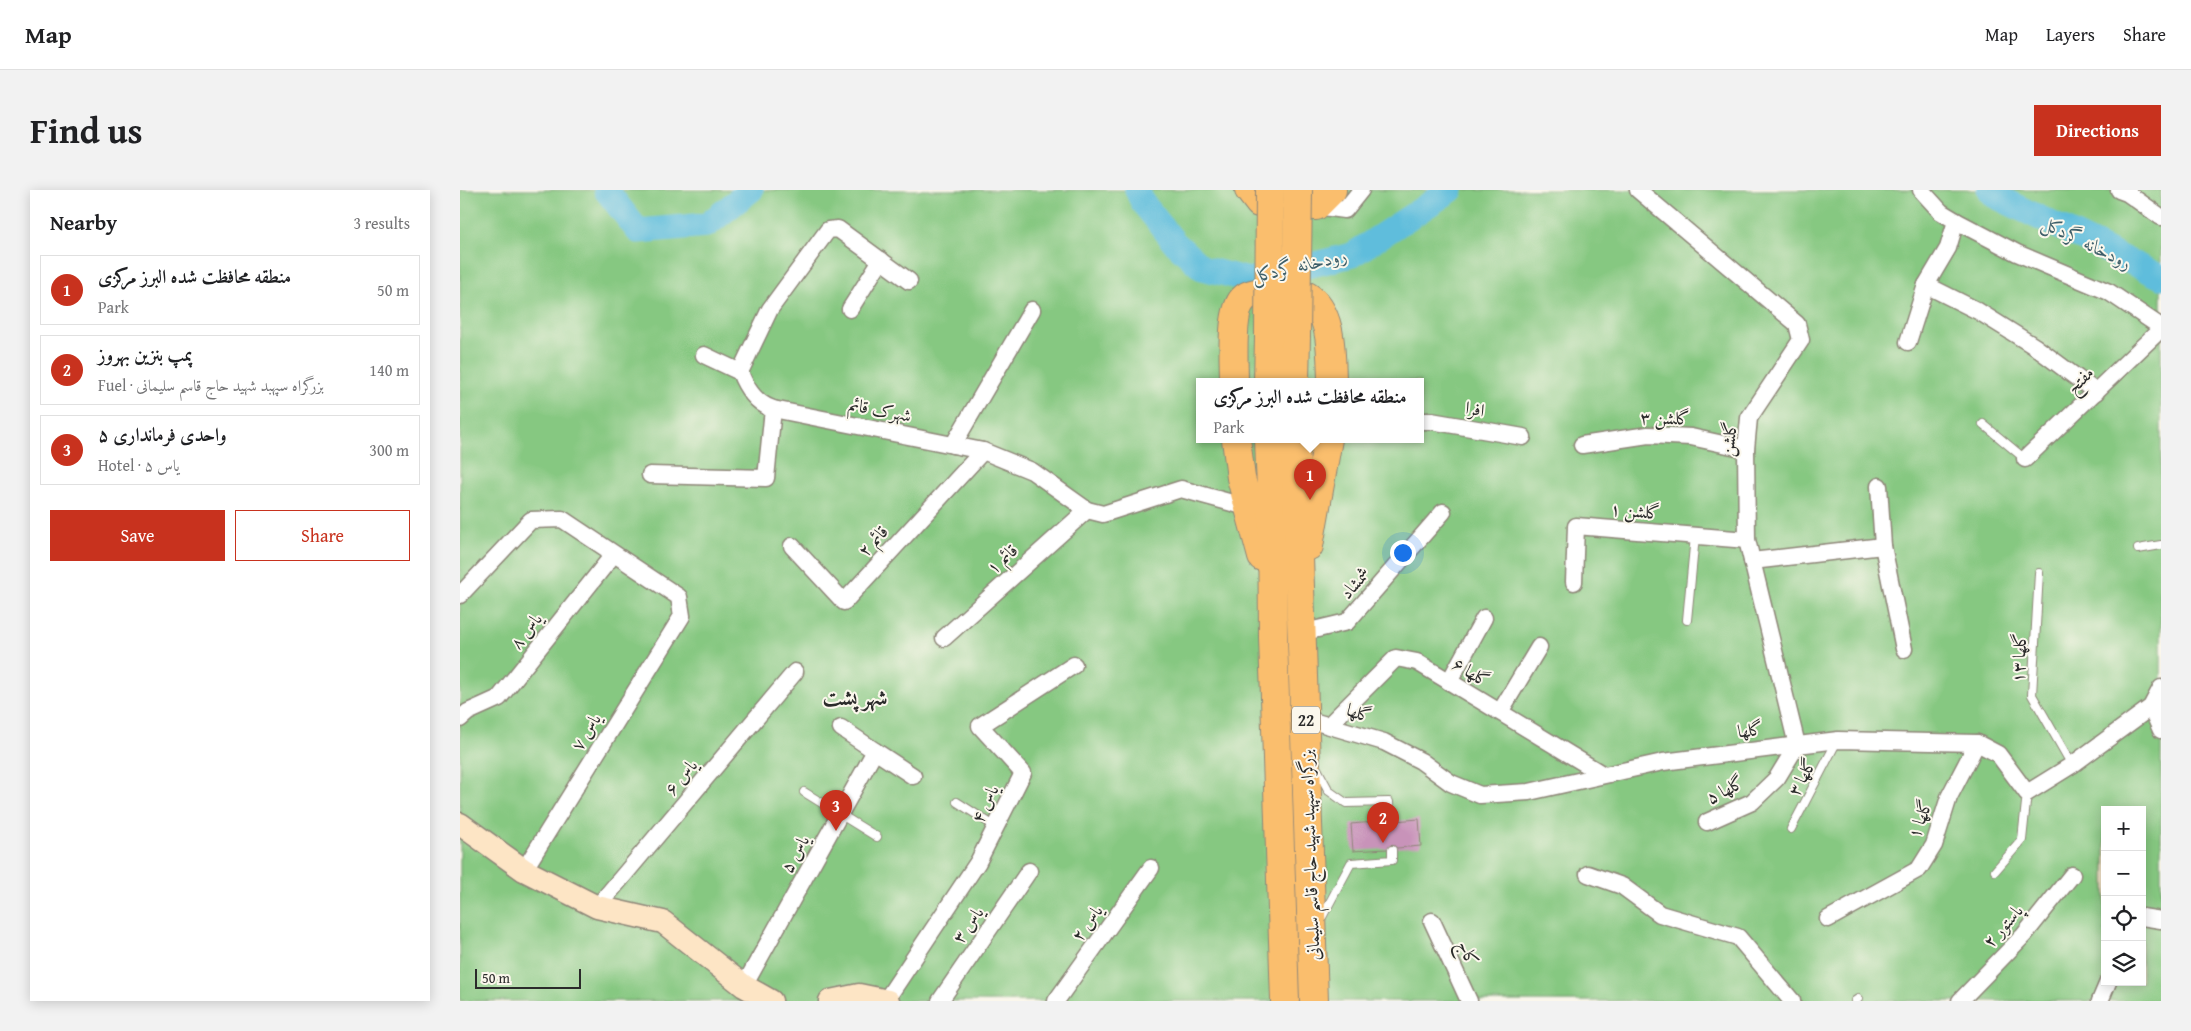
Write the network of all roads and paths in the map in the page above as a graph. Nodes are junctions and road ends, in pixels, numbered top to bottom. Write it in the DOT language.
graph roads {
  1 [pos="1249,190"];
  2 [pos="1270,190"];
  3 [pos="1361,190"];
  4 [pos="1638,190"];
  5 [pos="1921,190"];
  6 [pos="2125,191"];
  7 [pos="1315,195"];
  8 [pos="2161,218"];
  9 [pos="1956,222"];
  10 [pos="881,260"];
  11 [pos="909,280"];
  12 [pos="1926,285"];
  13 [pos="850,309"];
  14 [pos="1032,310"];
  15 [pos="2161,328"];
  16 [pos="1908,342"];
  17 [pos="704,355"];
  18 [pos="740,372"];
  19 [pos="1234,378"];
  20 [pos="1268,378"];
  21 [pos="1295,378"];
  22 [pos="1332,378"];
  23 [pos="2096,392"];
  24 [pos="773,409"];
  25 [pos="1424,422"];
  26 [pos="1983,424"];
  27 [pos="1523,437"];
  28 [pos="1237,443"];
  29 [pos="1268,443"];
  30 [pos="1295,443"];
  31 [pos="1327,443"];
  32 [pos="953,445"];
  33 [pos="1582,445"];
  34 [pos="1746,449"];
  35 [pos="982,451"];
  36 [pos="2025,459"];
  37 [pos="650,475"];
  38 [pos="1879,486"];
  39 [pos="1087,510"];
  40 [pos="1261,512"];
  41 [pos="1443,512"];
  42 [pos="1695,536"];
  43 [pos="1747,540"];
  44 [pos="2161,545"];
  45 [pos="792,546"];
  46 [pos="1883,546"];
  47 [pos="2138,549"];
  48 [pos="612,555"];
  49 [pos="1752,560"];
  50 [pos="2039,573"];
  51 [pos="1574,582"];
  52 [pos="460,594"];
  53 [pos="1300,594"];
  54 [pos="1484,618"];
  55 [pos="1687,620"];
  56 [pos="1301,633"];
  57 [pos="944,638"];
  58 [pos="1539,647"];
  59 [pos="1904,649"];
  60 [pos="1074,665"];
  61 [pos="795,672"];
  62 [pos="1448,682"];
  63 [pos="2161,688"];
  64 [pos="2151,707"];
  65 [pos="1500,712"];
  66 [pos="460,719"];
  67 [pos="1318,721"];
  68 [pos="841,728"];
  69 [pos="2161,730"];
  70 [pos="1838,740"];
  71 [pos="1977,743"];
  72 [pos="1797,744"];
  73 [pos="875,751"];
  74 [pos="1307,751"];
  75 [pos="2072,765"];
  76 [pos="1602,774"];
  77 [pos="913,776"];
  78 [pos="804,792"];
  79 [pos="2026,793"];
  80 [pos="957,802"];
  81 [pos="839,815"];
  82 [pos="1390,819"];
  83 [pos="1707,822"];
  84 [pos="460,824"];
  85 [pos="996,827"];
  86 [pos="1792,829"];
  87 [pos="877,837"];
  88 [pos="1392,850"];
  89 [pos="1151,868"];
  90 [pos="524,870"];
  91 [pos="1029,871"];
  92 [pos="1995,872"];
  93 [pos="1588,874"];
  94 [pos="2072,875"];
  95 [pos="597,907"];
  96 [pos="2146,918"];
  97 [pos="1828,919"];
  98 [pos="2161,920"];
  99 [pos="1432,921"];
  100 [pos="1313,934"];
  101 [pos="744,986"];
  102 [pos="2106,986"];
  103 [pos="887,1000"];
  104 [pos="771,1001"];
  105 [pos="830,1001"];
  106 [pos="940,1001"];
  107 [pos="1056,1001"];
  108 [pos="1286,1001"];
  109 [pos="1314,1001"];
  110 [pos="1469,1001"];
  111 [pos="1792,1001"];
  112 [pos="1960,1001"];
  113 [pos="2100,1001"];
  1 -- 7 [label="highway"];
  2 -- 20 [label="highway, bridge"];
  3 -- 7 [label="street"];
  4 -- 34 [label="street, گلشن"];
  5 -- 9 [label="street"];
  6 -- 8 [label="street"];
  7 -- 21 [label="highway, bridge"];
  9 -- 12 [label="street"];
  9 -- 15 [label="street"];
  10 -- 11 [label="street"];
  10 -- 13 [label="street"];
  10 -- 18 [label="street"];
  12 -- 16 [label="street"];
  12 -- 23 [label="street"];
  14 -- 32 [label="street"];
  15 -- 23 [label="street, مفتح"];
  17 -- 18 [label="street"];
  18 -- 24 [label="street, شهرک قائم"];
  19 -- 22 [label="highway"];
  23 -- 36 [label="street, مفتح"];
  24 -- 32 [label="street, شهرک قائم"];
  24 -- 37 [label="street"];
  25 -- 27 [label="street, افرا"];
  26 -- 36 [label="lane"];
  28 -- 40 [label="highway"];
  29 -- 40 [label="highway, بزرگراه سپهبد شهید حاج قاسم سلیمانی / 22"];
  30 -- 53 [label="highway, بزرگراه سپهبد شهید حاج قاسم سلیمانی / 22"];
  31 -- 53 [label="highway"];
  32 -- 35 [label="street, شهرک قائم"];
  33 -- 34 [label="street, گلشن ۳"];
  34 -- 43 [label="street, گلشن"];
  35 -- 39 [label="street, شهرک قائم"];
  35 -- 45 [label="street, قائم ۲"];
  38 -- 46 [label="street"];
  39 -- 40 [label="street"];
  39 -- 57 [label="street, قائم ۱"];
  40 -- 108 [label="highway, بزرگراه سپهبد شهید حاج قاسم سلیمانی / 22"];
  41 -- 56 [label="street, شمشاد"];
  42 -- 43 [label="street, گلشن ۱"];
  42 -- 51 [label="street, گلشن ۱"];
  42 -- 55 [label="lane"];
  43 -- 49 [label="street, گلشن"];
  44 -- 47 [label="lane"];
  46 -- 49 [label="street"];
  46 -- 59 [label="street"];
  48 -- 52 [label="street"];
  48 -- 66 [label="street, یاس ۸"];
  48 -- 90 [label="street, یاس ۷"];
  49 -- 72 [label="street, گلشن"];
  50 -- 75 [label="lane, گلها ۱۳"];
  53 -- 56 [label="highway, بزرگراه سپهبد شهید حاج قاسم سلیمانی / 22"];
  54 -- 62 [label="street"];
  56 -- 67 [label="highway, بزرگراه سپهبد شهید حاج قاسم سلیمانی / 22"];
  58 -- 65 [label="street"];
  60 -- 85 [label="street, یاس ۴"];
  61 -- 95 [label="street, یاس ۶"];
  62 -- 65 [label="street, گلها ۶"];
  62 -- 67 [label="street, گلها ۶"];
  63 -- 64 [label="street"];
  64 -- 69 [label="street"];
  64 -- 75 [label="street"];
  65 -- 76 [label="street, گلها ۶"];
  67 -- 74 [label="highway, بزرگراه سپهبد شهید حاج قاسم سلیمانی / 22"];
  67 -- 76 [label="street, گلها"];
  68 -- 73 [label="street"];
  70 -- 71 [label="street, گلها"];
  70 -- 72 [label="street, گلها"];
  70 -- 86 [label="lane, گلها ۳"];
  71 -- 79 [label="street, گلها"];
  71 -- 97 [label="street, گلها ۱"];
  72 -- 76 [label="street, گلها"];
  72 -- 83 [label="street, گلها ۵"];
  73 -- 77 [label="street"];
  73 -- 81 [label="street, یاس ۵"];
  74 -- 82 [label="lane"];
  74 -- 100 [label="highway, بزرگراه سپهبد شهید حاج قاسم سلیمانی / 22"];
  75 -- 79 [label="street"];
  78 -- 81 [label="lane"];
  79 -- 92 [label="lane"];
  80 -- 85 [label="lane"];
  81 -- 87 [label="lane"];
  81 -- 101 [label="street, یاس ۵"];
  84 -- 90 [label="street"];
  85 -- 103 [label="street, یاس ۴"];
  88 -- 100 [label="lane"];
  89 -- 107 [label="street, یاس ۲"];
  90 -- 95 [label="street"];
  91 -- 106 [label="street, یاس ۳"];
  93 -- 111 [label="street"];
  94 -- 112 [label="street, پاستور ۲"];
  95 -- 101 [label="street"];
  96 -- 98 [label="street"];
  99 -- 110 [label="street, کاج"];
  100 -- 109 [label="highway, بزرگراه سپهبد شهید حاج قاسم سلیمانی / 22"];
  101 -- 104 [label="street"];
  102 -- 113 [label="street"];
  103 -- 105 [label="street"];
}
